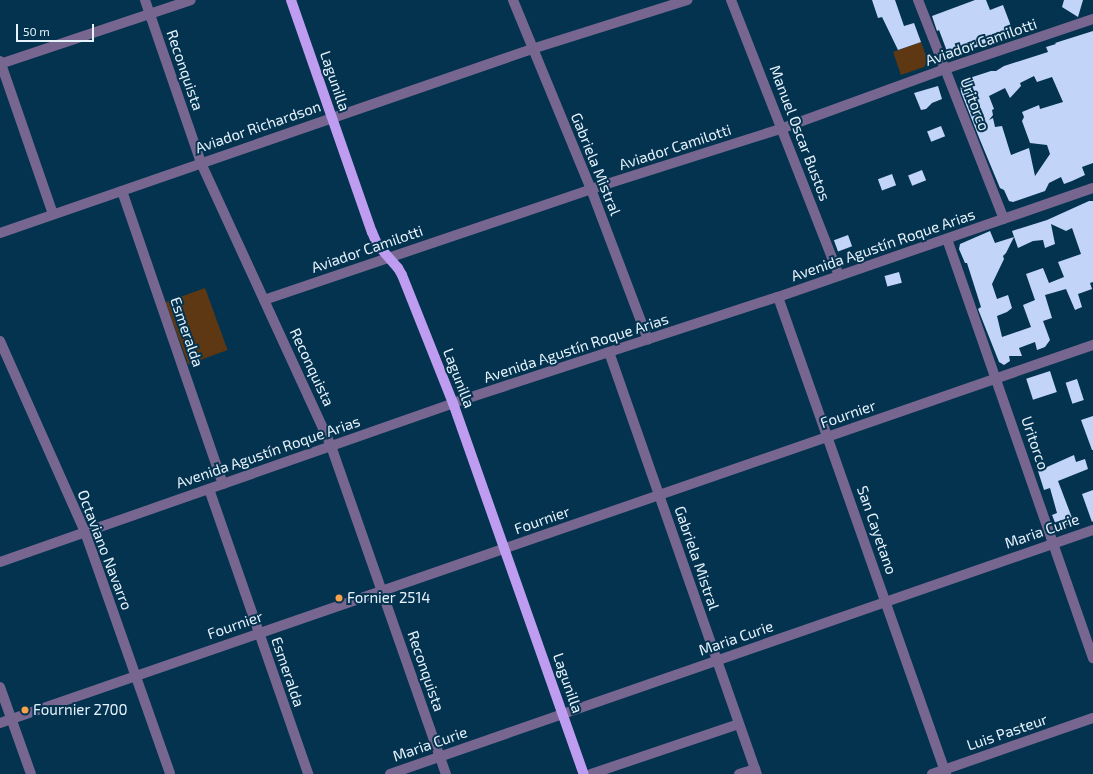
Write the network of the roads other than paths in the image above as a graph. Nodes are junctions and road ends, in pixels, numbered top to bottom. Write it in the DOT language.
graph roads {
  1 [pos="145,0"];
  2 [pos="191,0"];
  3 [pos="290,0"];
  4 [pos="513,0"];
  5 [pos="686,0"];
  6 [pos="731,0"];
  7 [pos="918,0"];
  8 [pos="150,14"];
  9 [pos="1093,19"];
  10 [pos="532,49"];
  11 [pos="0,63"];
  12 [pos="945,69"];
  13 [pos="332,118"];
  14 [pos="783,128"];
  15 [pos="201,163"];
  16 [pos="1093,188"];
  17 [pos="591,189"];
  18 [pos="122,190"];
  19 [pos="53,214"];
  20 [pos="1004,219"];
  21 [pos="0,233"];
  22 [pos="947,239"];
  23 [pos="389,258"];
  24 [pos="839,276"];
  25 [pos="778,297"];
  26 [pos="264,300"];
  27 [pos="648,340"];
  28 [pos="0,341"];
  29 [pos="1093,345"];
  30 [pos="609,352"];
  31 [pos="996,378"];
  32 [pos="453,403"];
  33 [pos="828,436"];
  34 [pos="331,446"];
  35 [pos="223,484"];
  36 [pos="209,489"];
  37 [pos="660,495"];
  38 [pos="1093,530"];
  39 [pos="85,532"];
  40 [pos="1054,543"];
  41 [pos="505,548"];
  42 [pos="0,562"];
  43 [pos="382,590"];
  44 [pos="886,602"];
  45 [pos="259,633"];
  46 [pos="1093,658"];
  47 [pos="717,660"];
  48 [pos="135,676"];
  49 [pos="0,687"];
  50 [pos="563,714"];
  51 [pos="1093,718"];
  52 [pos="11,719"];
  53 [pos="0,723"];
  54 [pos="739,724"];
  55 [pos="440,757"];
  56 [pos="756,771"];
  57 [pos="945,772"];
  58 [pos="31,774"];
  59 [pos="170,774"];
  60 [pos="308,774"];
  61 [pos="390,774"];
  62 [pos="446,774"];
  63 [pos="584,774"];
  64 [pos="591,774"];
  65 [pos="739,774"];
  66 [pos="932,774"];
  1 -- 8 [label="street, Reconquista"];
  2 -- 8 [label="street"];
  3 -- 13 [label="main road, Lagunilla"];
  4 -- 10 [label="street, Gabriela Mistral"];
  5 -- 10 [label="street, Aviador Richardson"];
  6 -- 14 [label="street, Manuel Oscar Bustos"];
  7 -- 12 [label="street, Uritorco"];
  8 -- 11 [label="street"];
  8 -- 15 [label="street, Reconquista"];
  9 -- 12 [label="street, Aviador Camilotti"];
  10 -- 13 [label="street, Aviador Richardson"];
  10 -- 17 [label="street, Gabriela Mistral"];
  11 -- 19 [label="street"];
  12 -- 14 [label="street, Aviador Camilotti"];
  12 -- 20 [label="street, Uritorco"];
  13 -- 15 [label="street, Aviador Richardson"];
  13 -- 23 [label="main road, Lagunilla"];
  14 -- 17 [label="street, Aviador Camilotti"];
  14 -- 24 [label="street, Manuel Oscar Bustos"];
  15 -- 18 [label="street, Aviador Richardson"];
  15 -- 26 [label="street, Reconquista"];
  16 -- 20 [label="street, Avenida Agustín Roque Arias"];
  17 -- 23 [label="street, Aviador Camilotti"];
  17 -- 27 [label="street, Gabriela Mistral"];
  18 -- 19 [label="street, Aviador Richardson"];
  18 -- 35 [label="street, Esmeralda"];
  19 -- 21 [label="street, Aviador Richardson"];
  20 -- 22 [label="street, Avenida Agustín Roque Arias"];
  22 -- 24 [label="street, Avenida Agustín Roque Arias"];
  22 -- 31 [label="street, Uritorco"];
  23 -- 26 [label="street, Aviador Camilotti"];
  23 -- 32 [label="main road, Lagunilla"];
  24 -- 25 [label="street, Avenida Agustín Roque Arias"];
  25 -- 27 [label="street, Avenida Agustín Roque Arias"];
  25 -- 33 [label="street, San Cayetano"];
  26 -- 34 [label="street, Reconquista"];
  27 -- 30 [label="street, Avenida Agustín Roque Arias"];
  28 -- 39 [label="street, Octaviano Navarro"];
  29 -- 31 [label="street, Fournier"];
  30 -- 32 [label="street, Avenida Agustín Roque Arias"];
  30 -- 37 [label="street, Gabriela Mistral"];
  31 -- 33 [label="street, Fournier"];
  31 -- 40 [label="street, Uritorco"];
  32 -- 34 [label="street, Avenida Agustín Roque Arias"];
  32 -- 41 [label="main road, Lagunilla"];
  33 -- 37 [label="street, Fournier"];
  33 -- 44 [label="street, San Cayetano"];
  34 -- 35 [label="street, Avenida Agustín Roque Arias"];
  34 -- 43 [label="street, Reconquista"];
  35 -- 36 [label="street, Avenida Agustín Roque Arias"];
  36 -- 39 [label="street, Avenida Agustín Roque Arias"];
  36 -- 45 [label="street, Esmeralda"];
  37 -- 41 [label="street, Fournier"];
  37 -- 47 [label="street, Gabriela Mistral"];
  38 -- 40 [label="street, Maria Curie"];
  39 -- 42 [label="street, Avenida Agustín Roque Arias"];
  39 -- 48 [label="street, Octaviano Navarro"];
  40 -- 44 [label="street, Maria Curie"];
  40 -- 46 [label="street, Uritorco"];
  41 -- 43 [label="street, Fournier"];
  41 -- 50 [label="main road, Lagunilla"];
  43 -- 45 [label="street, Fournier"];
  43 -- 55 [label="street, Reconquista"];
  44 -- 47 [label="street, Maria Curie"];
  44 -- 57 [label="street, San Cayetano"];
  45 -- 48 [label="street, Fournier"];
  45 -- 60 [label="street, Esmeralda"];
  47 -- 50 [label="street, Maria Curie"];
  47 -- 54 [label="street, Gabriela Mistral"];
  48 -- 52 [label="street, Fournier"];
  48 -- 59 [label="street, Octaviano Navarro"];
  49 -- 52 [label="street"];
  50 -- 55 [label="street, Maria Curie"];
  50 -- 63 [label="main road, Lagunilla"];
  51 -- 57 [label="street, Luis Pasteur"];
  52 -- 53 [label="street, Fournier"];
  52 -- 58 [label="street"];
  54 -- 56 [label="street, Gabriela Mistral"];
  54 -- 64 [label="street"];
  55 -- 61 [label="street, Maria Curie"];
  55 -- 62 [label="street, Reconquista"];
  56 -- 65 [label="street"];
  57 -- 66 [label="street, Luis Pasteur"];
}
